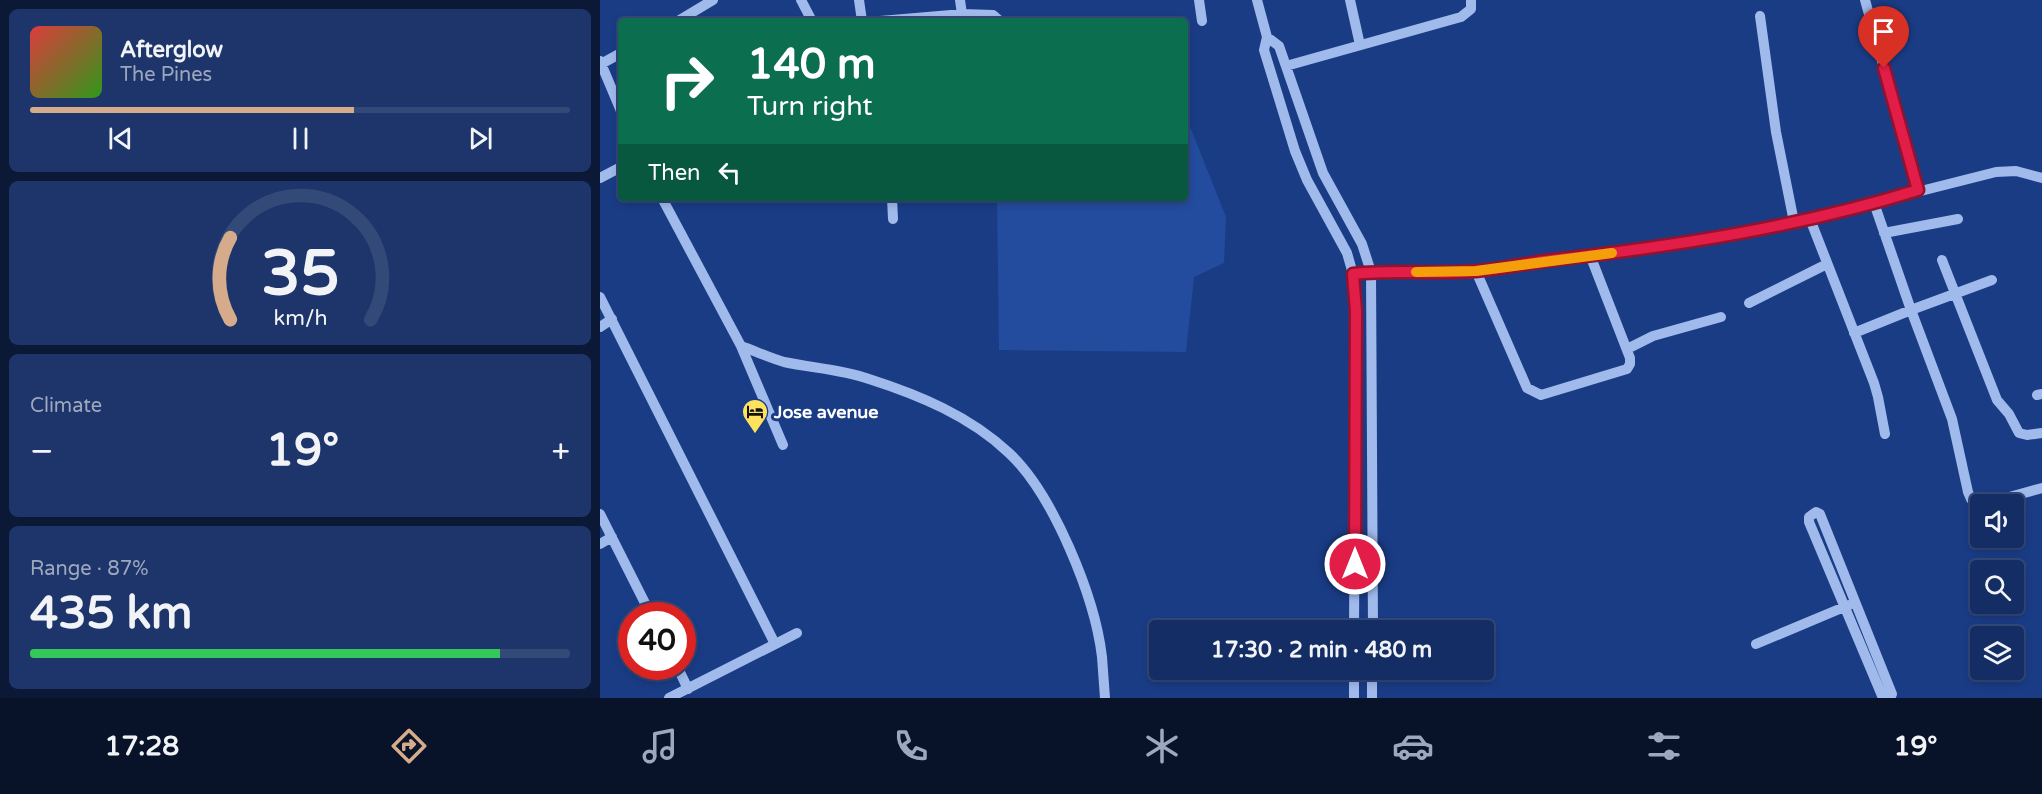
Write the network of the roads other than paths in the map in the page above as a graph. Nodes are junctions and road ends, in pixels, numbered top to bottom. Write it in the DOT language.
graph roads {
  1 [pos="713,0"];
  2 [pos="801,0"];
  3 [pos="859,0"];
  4 [pos="960,0"];
  5 [pos="1199,0"];
  6 [pos="1257,0"];
  7 [pos="1350,0"];
  8 [pos="1471,0"];
  9 [pos="1865,0"];
  10 [pos="1760,16"];
  11 [pos="683,18"];
  12 [pos="810,18"];
  13 [pos="862,18"];
  14 [pos="963,18"];
  15 [pos="996,18"];
  16 [pos="1202,21"];
  17 [pos="1267,37"];
  18 [pos="1360,45"];
  19 [pos="618,54"];
  20 [pos="601,62"];
  21 [pos="1286,66"];
  22 [pos="618,104"];
  23 [pos="618,169"];
  24 [pos="600,178"];
  25 [pos="2042,178"];
  26 [pos="1918,190"];
  27 [pos="664,201"];
  28 [pos="892,201"];
  29 [pos="1874,203"];
  30 [pos="893,219"];
  31 [pos="1810,219"];
  32 [pos="1958,219"];
  33 [pos="1794,222"];
  34 [pos="1884,233"];
  35 [pos="1590,255"];
  36 [pos="1942,260"];
  37 [pos="1827,264"];
  38 [pos="1476,271"];
  39 [pos="1371,272"];
  40 [pos="1353,274"];
  41 [pos="1992,280"];
  42 [pos="1955,293"];
  43 [pos="600,297"];
  44 [pos="1749,303"];
  45 [pos="1911,309"];
  46 [pos="1721,317"];
  47 [pos="612,319"];
  48 [pos="600,327"];
  49 [pos="1854,333"];
  50 [pos="741,346"];
  51 [pos="1627,349"];
  52 [pos="2042,433"];
  53 [pos="1885,434"];
  54 [pos="783,445"];
  55 [pos="2042,489"];
  56 [pos="2022,494"];
  57 [pos="1970,497"];
  58 [pos="600,514"];
  59 [pos="612,537"];
  60 [pos="600,544"];
  61 [pos="644,602"];
  62 [pos="1856,602"];
  63 [pos="1844,607"];
  64 [pos="1354,620"];
  65 [pos="1373,620"];
  66 [pos="797,633"];
  67 [pos="775,644"];
  68 [pos="1755,644"];
  69 [pos="683,680"];
  70 [pos="1354,680"];
  71 [pos="1372,680"];
  72 [pos="688,689"];
  73 [pos="669,698"];
  74 [pos="1105,698"];
  75 [pos="1354,698"];
  76 [pos="1372,698"];
  77 [pos="1883,698"];
  78 [pos="1890,698"];
  1 -- 11 [label="street"];
  2 -- 12 [label="street"];
  3 -- 13 [label="street"];
  4 -- 14 [label="street"];
  5 -- 16 [label="street"];
  6 -- 17 [label="street"];
  7 -- 18 [label="street"];
  8 -- 18 [label="street"];
  9 -- 26 [label="street"];
  10 -- 33 [label="street"];
  14 -- 15 [label="street"];
  17 -- 21 [label="street"];
  17 -- 40 [label="street"];
  18 -- 21 [label="street"];
  19 -- 20 [label="street"];
  20 -- 22 [label="street"];
  21 -- 39 [label="street"];
  23 -- 24 [label="street"];
  25 -- 26 [label="street"];
  26 -- 29 [label="street"];
  27 -- 50 [label="street"];
  28 -- 30 [label="street"];
  29 -- 31 [label="street"];
  29 -- 34 [label="street"];
  31 -- 33 [label="street"];
  31 -- 37 [label="street"];
  32 -- 34 [label="street"];
  33 -- 35 [label="street"];
  34 -- 45 [label="street"];
  35 -- 38 [label="street"];
  35 -- 51 [label="street"];
  36 -- 42 [label="street"];
  37 -- 44 [label="street"];
  37 -- 49 [label="street"];
  38 -- 39 [label="street"];
  38 -- 51 [label="street"];
  39 -- 40 [label="street"];
  39 -- 65 [label="street"];
  40 -- 64 [label="street"];
  41 -- 42 [label="street"];
  42 -- 45 [label="street"];
  42 -- 52 [label="street"];
  43 -- 47 [label="street"];
  45 -- 49 [label="street"];
  45 -- 57 [label="street"];
  46 -- 51 [label="street"];
  47 -- 48 [label="street"];
  47 -- 67 [label="street"];
  49 -- 53 [label="street"];
  50 -- 54 [label="street"];
  50 -- 74 [label="street"];
  55 -- 56 [label="street"];
  58 -- 59 [label="street"];
  59 -- 60 [label="street"];
  59 -- 61 [label="street"];
  62 -- 63 [label="street"];
  62 -- 63 [label="street"];
  62 -- 78 [label="street"];
  63 -- 68 [label="street"];
  63 -- 77 [label="street"];
  66 -- 67 [label="street"];
  67 -- 72 [label="street"];
  69 -- 72 [label="street"];
  70 -- 75 [label="street"];
  71 -- 76 [label="street"];
  72 -- 73 [label="street"];
}
